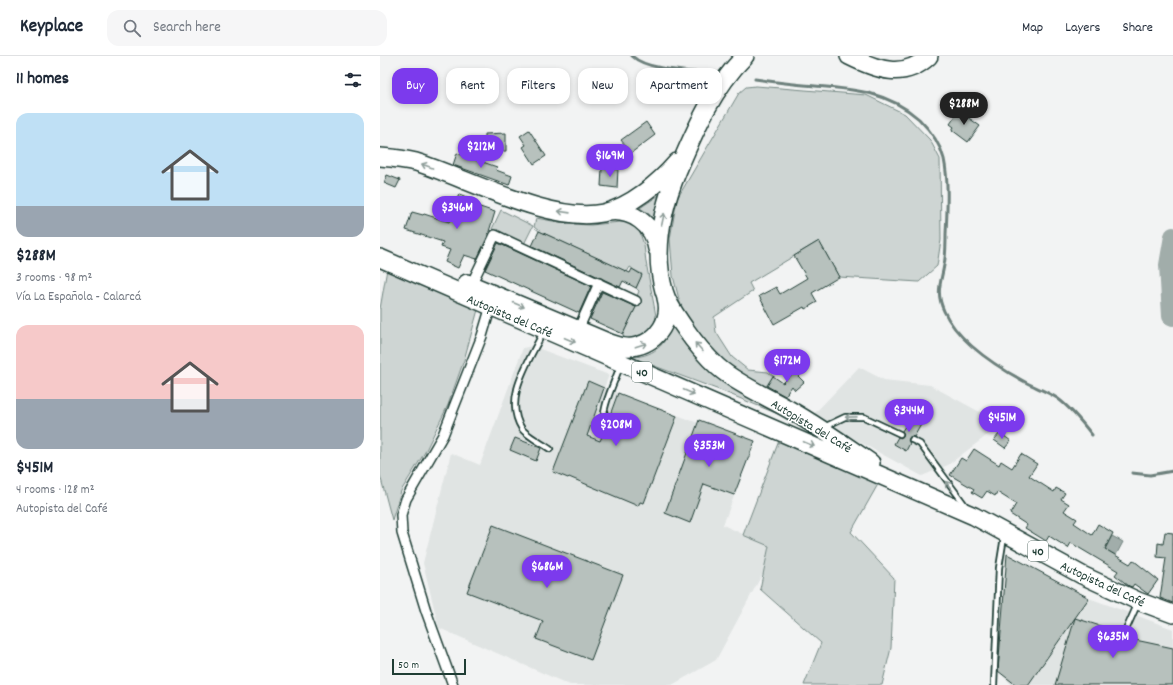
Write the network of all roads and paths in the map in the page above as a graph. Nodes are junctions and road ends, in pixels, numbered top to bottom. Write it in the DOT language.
graph roads {
  1 [pos="745,56"];
  2 [pos="849,56"];
  3 [pos="929,56"];
  4 [pos="686,151"];
  5 [pos="380,157"];
  6 [pos="603,213"];
  7 [pos="380,247"];
  8 [pos="658,257"];
  9 [pos="380,258"];
  10 [pos="599,283"];
  11 [pos="471,285"];
  12 [pos="664,291"];
  13 [pos="636,301"];
  14 [pos="491,306"];
  15 [pos="544,329"];
  16 [pos="578,330"];
  17 [pos="622,363"];
  18 [pos="821,428"];
  19 [pos="615,432"];
  20 [pos="900,434"];
  21 [pos="912,440"];
  22 [pos="550,448"];
  23 [pos="905,485"];
  24 [pos="974,516"];
  25 [pos="1004,533"];
  26 [pos="1138,601"];
  27 [pos="1173,614"];
  28 [pos="1125,632"];
  29 [pos="453,685"];
  30 [pos="994,685"];
  1 -- 4 [label="highway, 40"];
  2 -- 3 [label="highway"];
  4 -- 6 [label="highway, 40"];
  8 -- 4 [label="highway, Autopista del Café / 40, one-way"];
  6 -- 5 [label="highway, 40, one-way"];
  6 -- 8 [label="highway"];
  7 -- 11 [label="highway"];
  8 -- 12 [label="highway, Autopista del Café / 40"];
  9 -- 14 [label="highway, Autopista del Café / 40"];
  10 -- 11 [label="street"];
  10 -- 13 [label="street"];
  10 -- 16 [label="street"];
  11 -- 16 [label="highway, one-way"];
  16 -- 12 [label="highway, one-way"];
  18 -- 12 [label="highway, Autopista del Café / 40, one-way"];
  14 -- 15 [label="highway, Autopista del Café / 40"];
  14 -- 29 [label="street"];
  15 -- 17 [label="highway, Autopista del Café / 40, one-way"];
  15 -- 22 [label="lane"];
  17 -- 19 [label="lane"];
  17 -- 23 [label="highway, Autopista del Café / 40, one-way"];
  20 -- 18 [label="lane, one-way"];
  18 -- 23 [label="highway, Autopista del Café / 40"];
  24 -- 21 [label="lane, one-way"];
  23 -- 24 [label="highway, Autopista del Café / 40"];
  24 -- 25 [label="highway, Autopista del Café / 40"];
  25 -- 26 [label="highway, Autopista del Café / 40"];
  25 -- 30 [label="lane"];
  26 -- 27 [label="highway, Autopista del Café / 40"];
  26 -- 28 [label="lane"];
}
